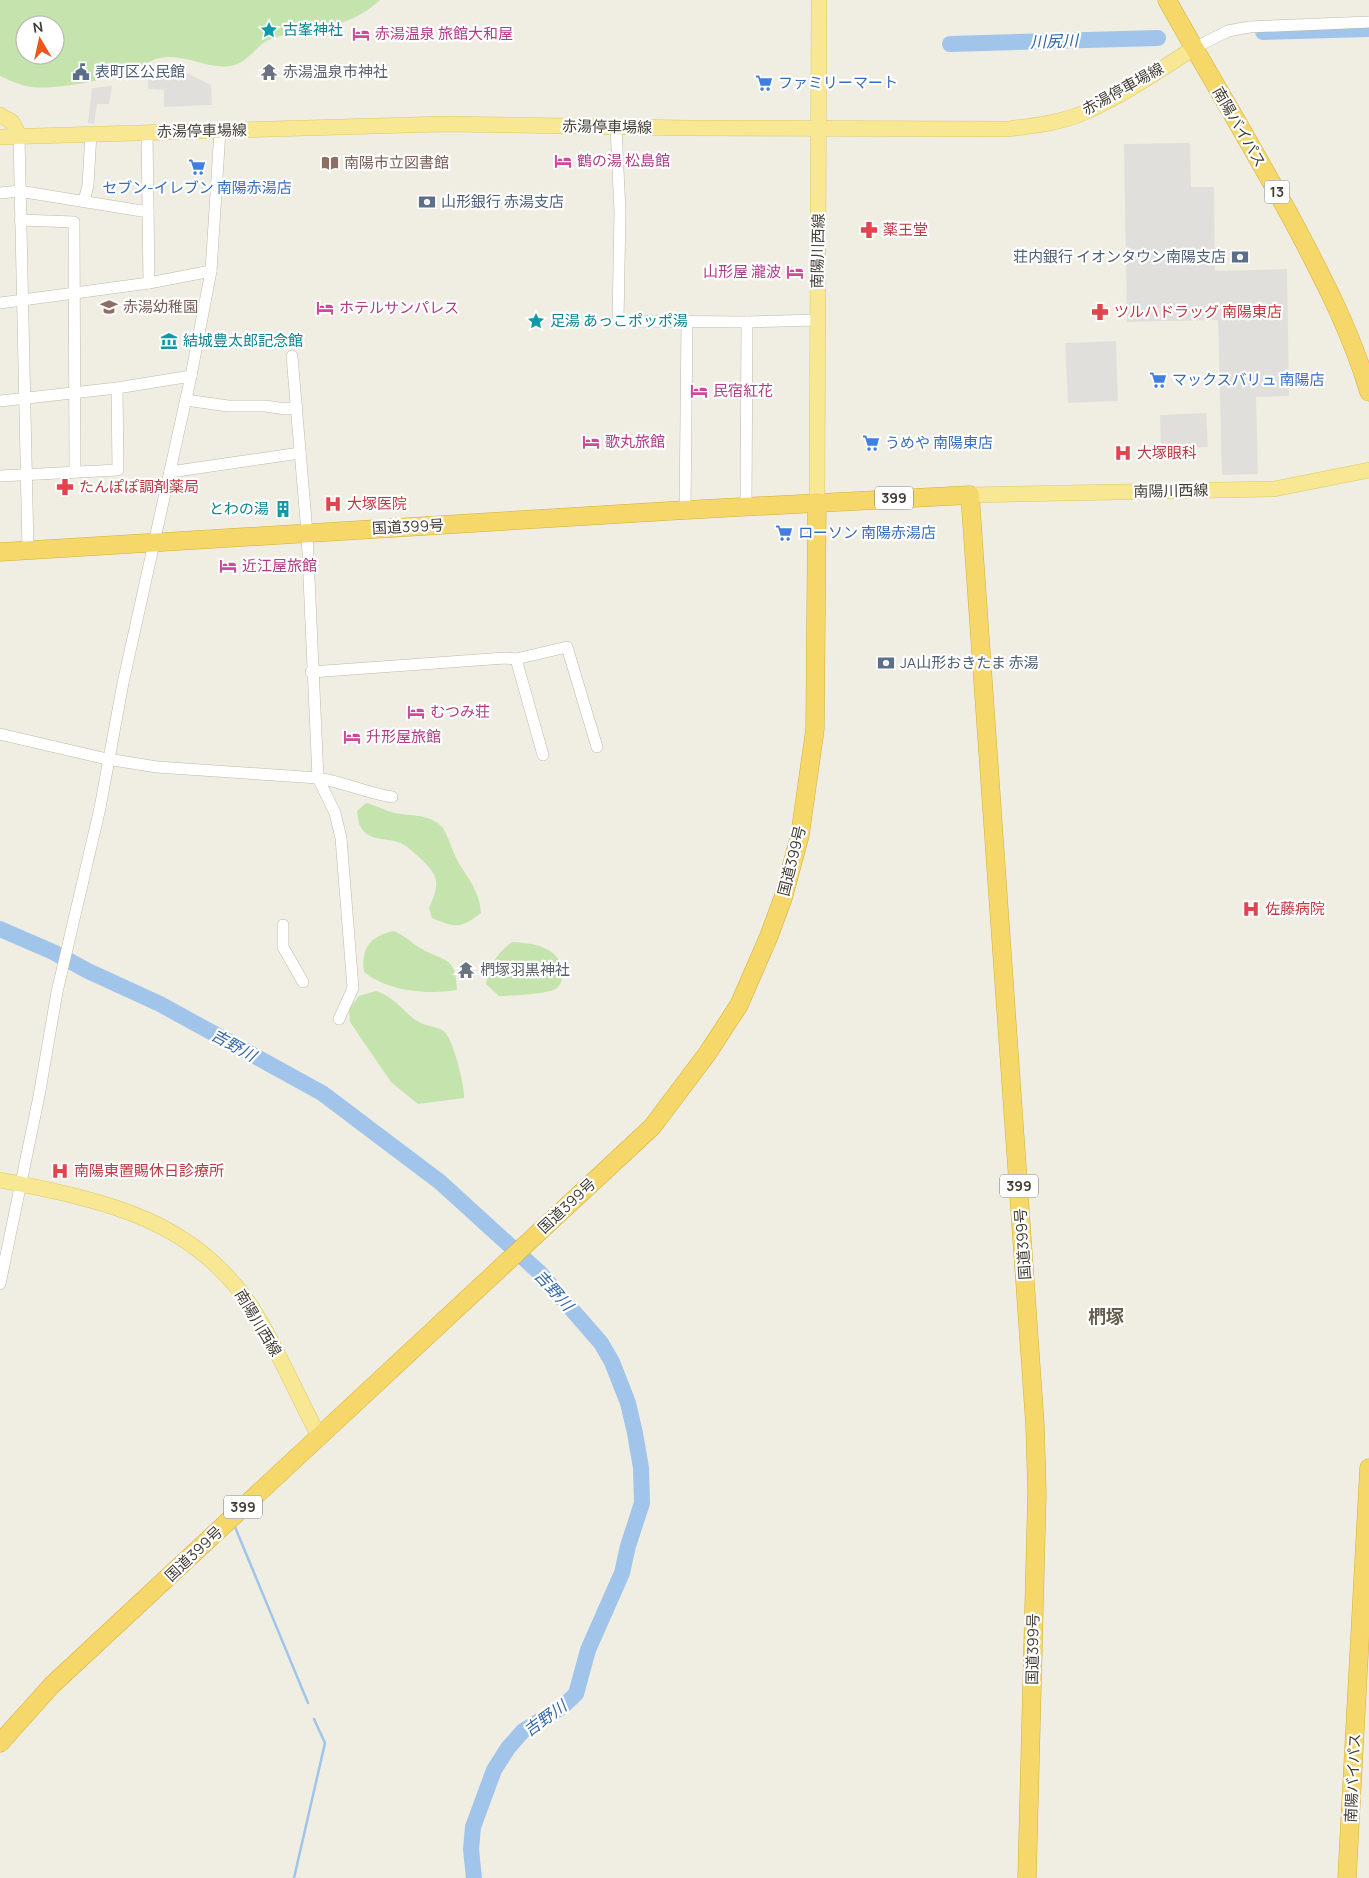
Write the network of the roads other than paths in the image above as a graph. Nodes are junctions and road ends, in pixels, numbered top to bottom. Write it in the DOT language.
graph roads {
  1 [pos="819,0"];
  2 [pos="1167,0"];
  3 [pos="1369,22"];
  4 [pos="1194,48"];
  5 [pos="0,115"];
  6 [pos="616,127"];
  7 [pos="818,129"];
  8 [pos="220,132"];
  9 [pos="90,133"];
  10 [pos="147,133"];
  11 [pos="19,135"];
  12 [pos="0,138"];
  13 [pos="20,191"];
  14 [pos="0,193"];
  15 [pos="84,201"];
  16 [pos="148,212"];
  17 [pos="20,220"];
  18 [pos="211,271"];
  19 [pos="149,283"];
  20 [pos="74,294"];
  21 [pos="22,300"];
  22 [pos="0,303"];
  23 [pos="818,320"];
  24 [pos="687,322"];
  25 [pos="747,322"];
  26 [pos="292,356"];
  27 [pos="191,376"];
  28 [pos="117,388"];
  29 [pos="74,392"];
  30 [pos="1369,392"];
  31 [pos="24,398"];
  32 [pos="186,400"];
  33 [pos="0,401"];
  34 [pos="297,407"];
  35 [pos="300,454"];
  36 [pos="1369,470"];
  37 [pos="75,472"];
  38 [pos="170,472"];
  39 [pos="27,475"];
  40 [pos="0,476"];
  41 [pos="970,495"];
  42 [pos="817,502"];
  43 [pos="746,507"];
  44 [pos="686,510"];
  45 [pos="306,533"];
  46 [pos="153,542"];
  47 [pos="28,550"];
  48 [pos="0,552"];
  49 [pos="516,659"];
  50 [pos="311,672"];
  51 [pos="0,734"];
  52 [pos="597,747"];
  53 [pos="543,754"];
  54 [pos="107,759"];
  55 [pos="318,778"];
  56 [pos="392,796"];
  57 [pos="283,925"];
  58 [pos="303,982"];
  59 [pos="339,1019"];
  60 [pos="0,1180"];
  61 [pos="22,1184"];
  62 [pos="0,1284"];
  63 [pos="319,1436"];
  64 [pos="1369,1468"];
  65 [pos="0,1743"];
  66 [pos="1027,1878"];
  67 [pos="1347,1878"];
  1 -- 7 [label="main road, 南陽川西線"];
  2 -- 4 [label="highway, 南陽バイパス / 13"];
  3 -- 4 [label="street"];
  4 -- 7 [label="main road, 赤湯停車場線"];
  4 -- 30 [label="highway, 南陽バイパス / 13"];
  5 -- 11 [label="main road"];
  6 -- 7 [label="main road, 赤湯停車場線"];
  6 -- 8 [label="main road, 赤湯停車場線"];
  6 -- 24 [label="street"];
  7 -- 23 [label="main road, 南陽川西線"];
  8 -- 10 [label="main road, 赤湯停車場線"];
  8 -- 18 [label="street"];
  9 -- 10 [label="main road, 赤湯停車場線"];
  9 -- 11 [label="main road, 赤湯停車場線"];
  9 -- 15 [label="street"];
  10 -- 16 [label="street"];
  11 -- 12 [label="main road, 赤湯停車場線"];
  11 -- 13 [label="street"];
  13 -- 14 [label="street"];
  13 -- 15 [label="street"];
  13 -- 17 [label="street"];
  15 -- 16 [label="street"];
  16 -- 19 [label="street"];
  17 -- 20 [label="street"];
  17 -- 21 [label="street"];
  18 -- 19 [label="street"];
  18 -- 27 [label="street"];
  19 -- 20 [label="street"];
  20 -- 21 [label="street"];
  20 -- 29 [label="street"];
  21 -- 22 [label="street"];
  21 -- 31 [label="street"];
  23 -- 25 [label="street"];
  23 -- 42 [label="main road, 南陽川西線"];
  24 -- 25 [label="street"];
  24 -- 44 [label="street"];
  25 -- 43 [label="street"];
  26 -- 34 [label="street"];
  27 -- 28 [label="street"];
  27 -- 32 [label="street"];
  28 -- 29 [label="street"];
  28 -- 37 [label="street"];
  29 -- 31 [label="street"];
  29 -- 37 [label="street"];
  31 -- 33 [label="street"];
  31 -- 39 [label="street"];
  32 -- 34 [label="street"];
  32 -- 38 [label="street"];
  34 -- 35 [label="street"];
  35 -- 38 [label="street"];
  35 -- 45 [label="street"];
  36 -- 41 [label="main road, 南陽川西線"];
  37 -- 39 [label="street"];
  38 -- 46 [label="street"];
  39 -- 40 [label="street"];
  39 -- 47 [label="street"];
  41 -- 42 [label="highway, 国道399号 / 399"];
  41 -- 66 [label="highway, 国道399号 / 399"];
  42 -- 43 [label="highway, 国道399号 / 399"];
  42 -- 63 [label="highway, 国道399号 / 399"];
  43 -- 44 [label="highway, 国道399号 / 399"];
  44 -- 45 [label="highway, 国道399号 / 399"];
  45 -- 46 [label="highway, 国道399号 / 399"];
  45 -- 50 [label="street"];
  46 -- 47 [label="highway, 国道399号 / 399"];
  46 -- 54 [label="street"];
  47 -- 48 [label="highway, 国道399号 / 399"];
  49 -- 50 [label="street"];
  49 -- 52 [label="street"];
  49 -- 53 [label="street"];
  50 -- 55 [label="street"];
  51 -- 54 [label="street"];
  54 -- 55 [label="street"];
  54 -- 61 [label="street"];
  55 -- 56 [label="street"];
  55 -- 59 [label="street"];
  57 -- 58 [label="street"];
  60 -- 61 [label="main road, 南陽川西線"];
  61 -- 62 [label="street"];
  61 -- 63 [label="main road, 南陽川西線"];
  63 -- 65 [label="highway, 国道399号 / 399"];
  64 -- 67 [label="highway, 南陽バイパス"];
}
